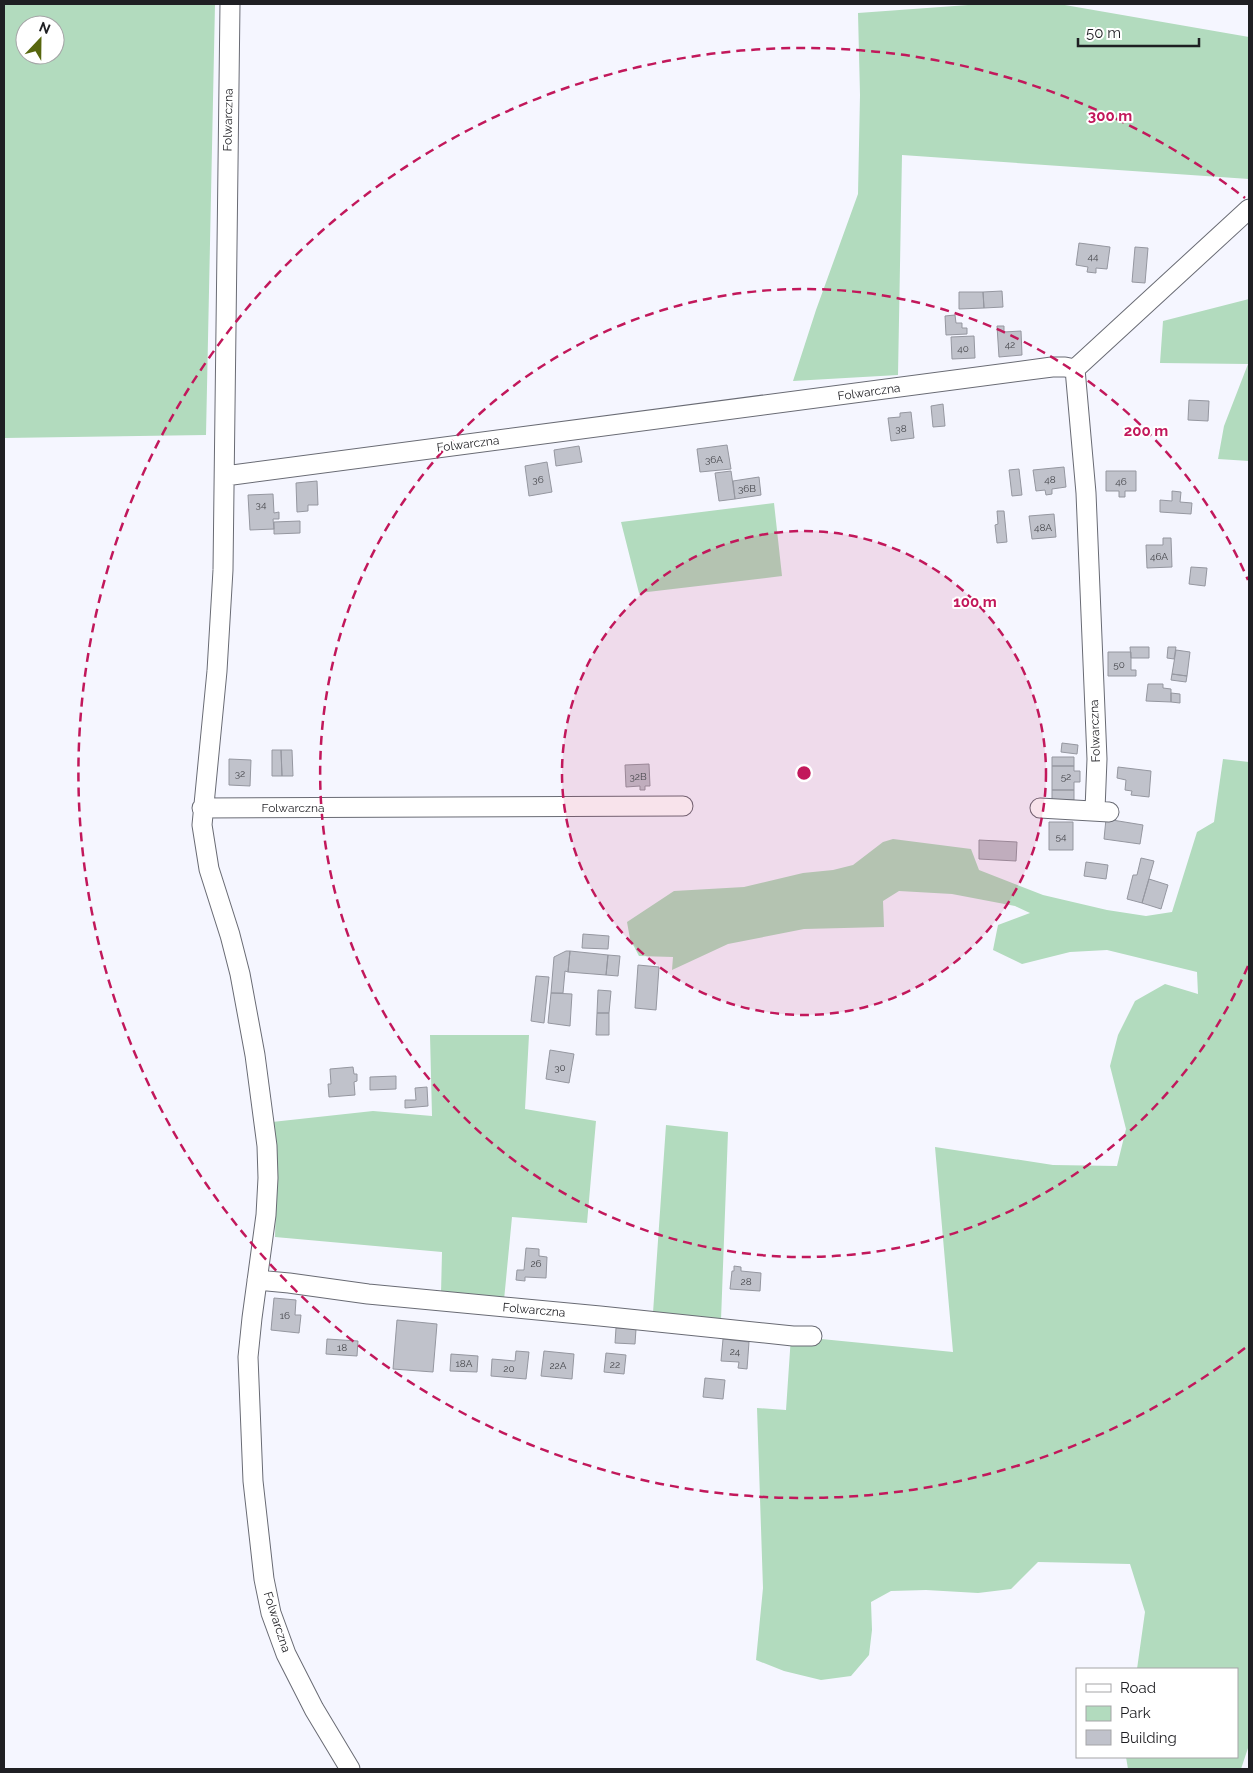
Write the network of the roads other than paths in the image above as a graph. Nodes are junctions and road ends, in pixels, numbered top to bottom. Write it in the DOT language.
graph roads {
  1 [pos="230,4"];
  2 [pos="1249,209"];
  3 [pos="1075,369"];
  4 [pos="225,476"];
  5 [pos="683,806"];
  6 [pos="202,808"];
  7 [pos="1040,808"];
  8 [pos="257,1280"];
  9 [pos="812,1336"];
  10 [pos="350,1769"];
  1 -- 4 [label="street, Folwarczna"];
  2 -- 3 [label="street"];
  3 -- 4 [label="street, Folwarczna"];
  3 -- 7 [label="street, Folwarczna"];
  4 -- 6 [label="street, Folwarczna"];
  5 -- 6 [label="street, Folwarczna"];
  6 -- 8 [label="street, Folwarczna"];
  8 -- 9 [label="street, Folwarczna"];
  8 -- 10 [label="street, Folwarczna"];
}
